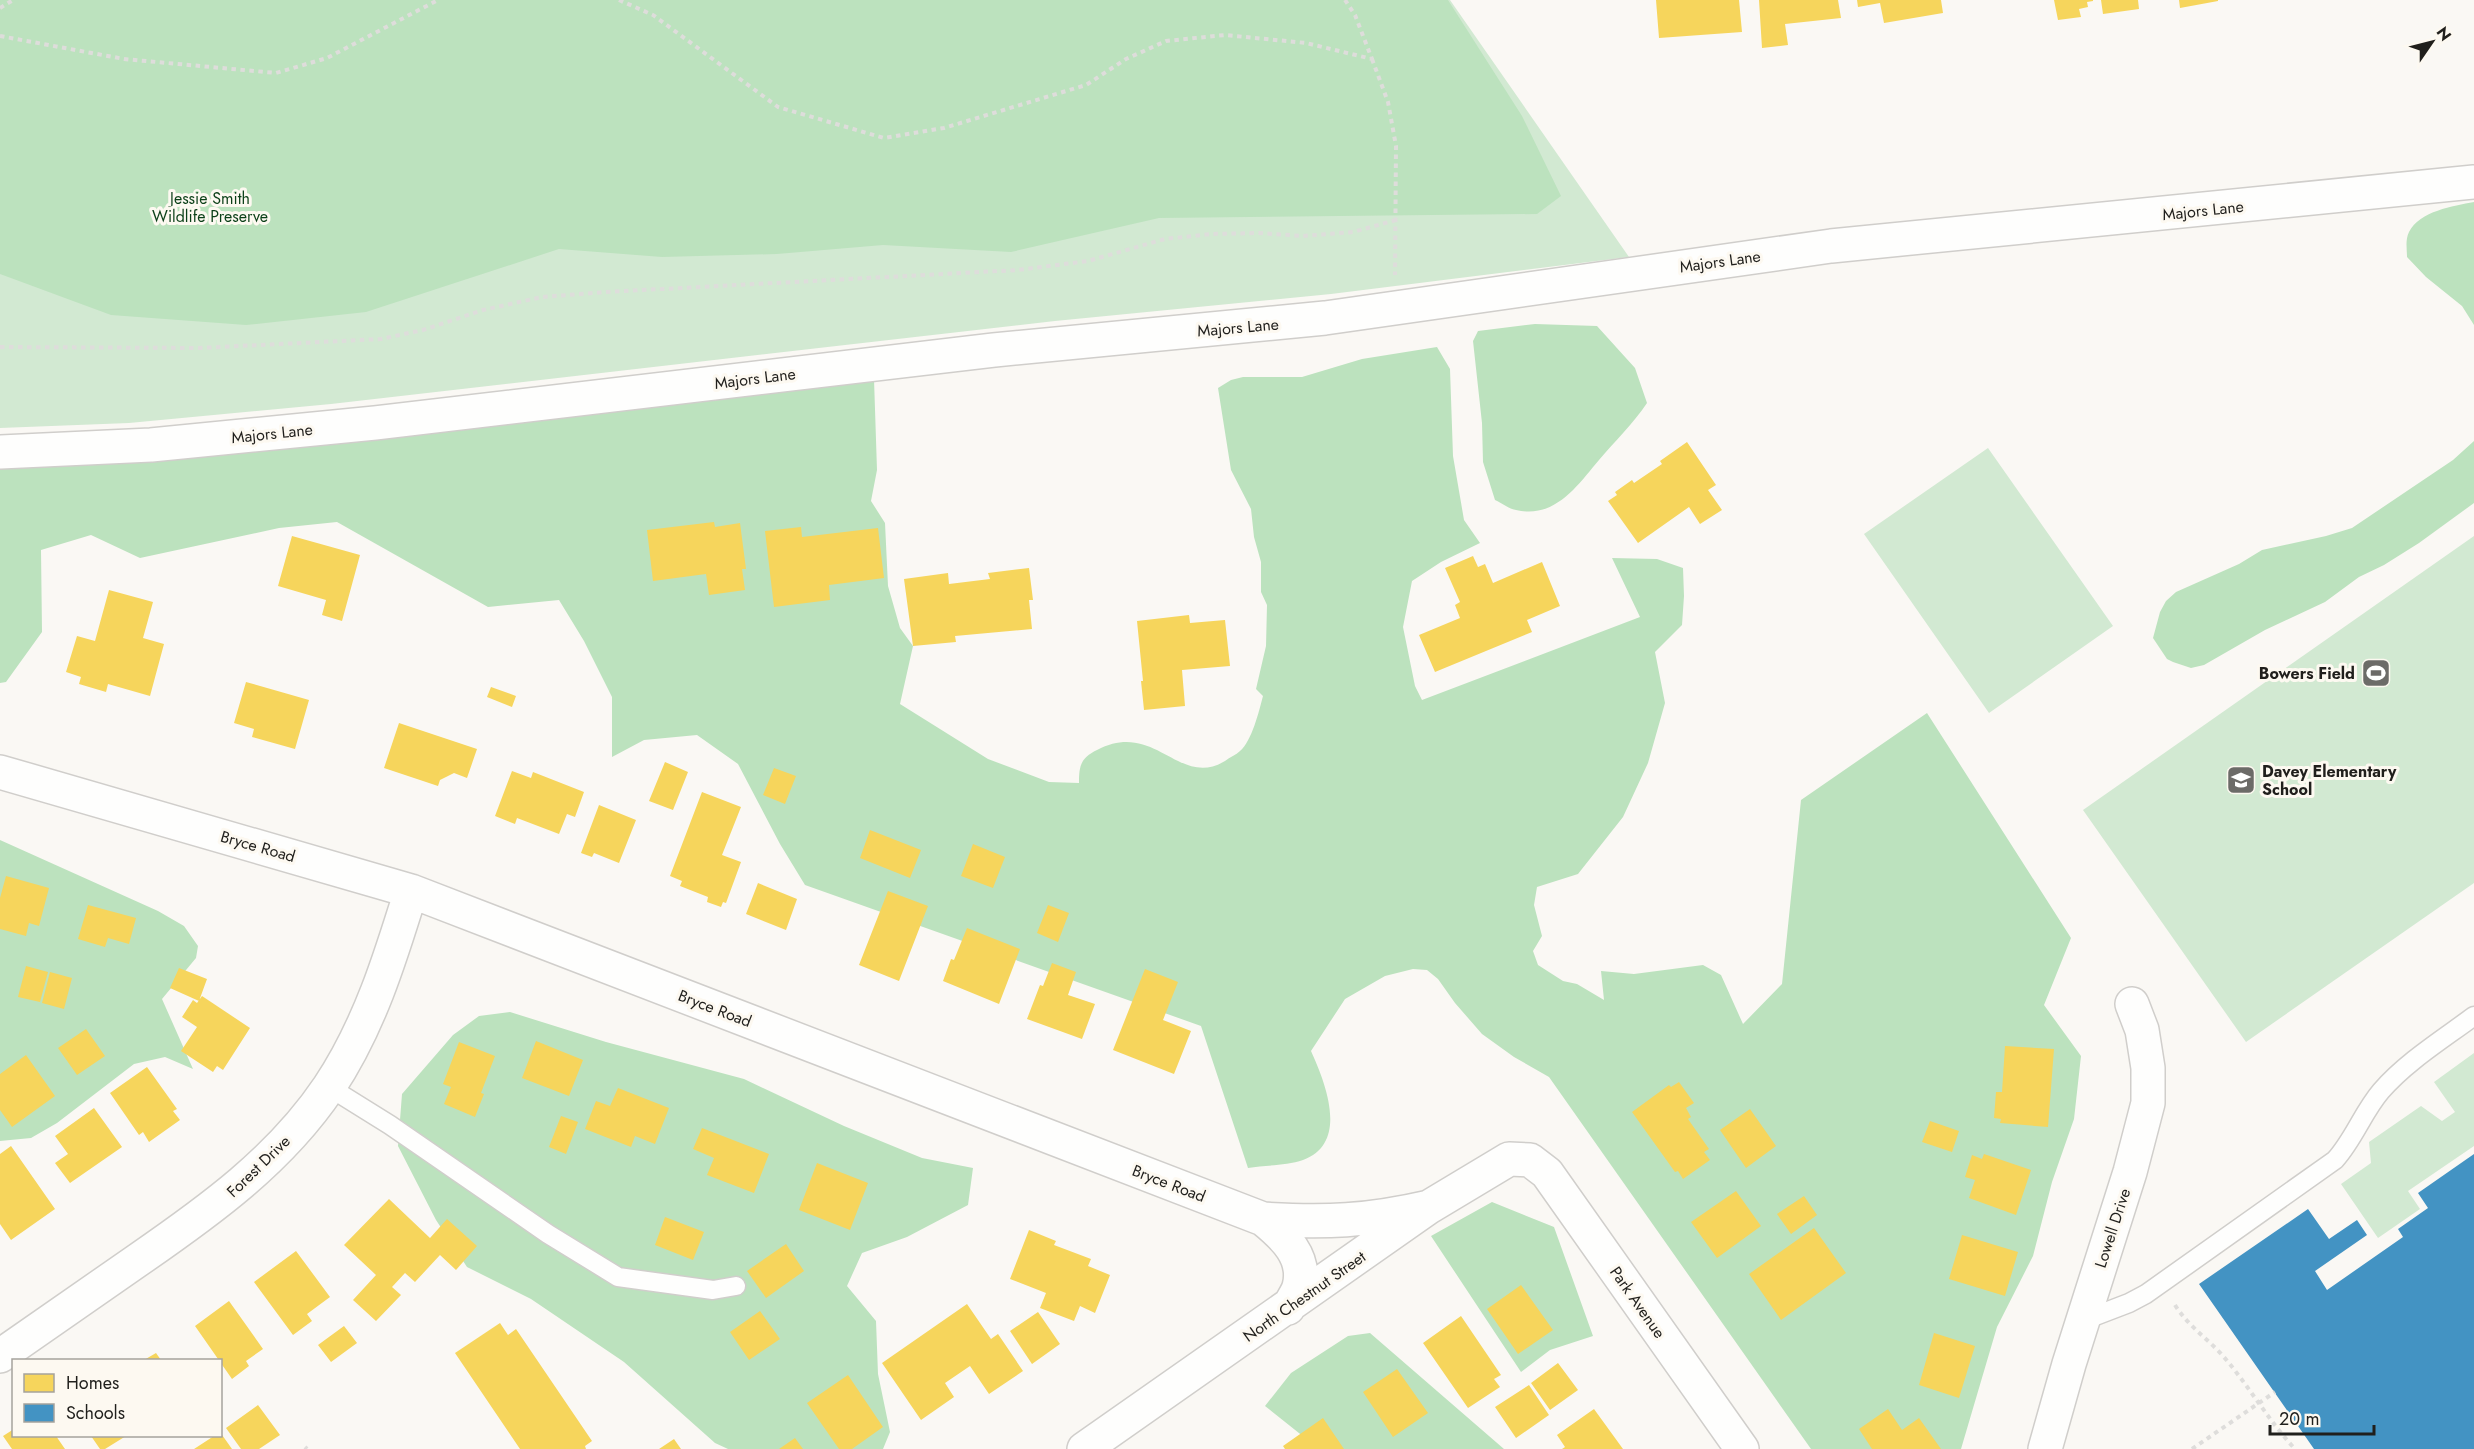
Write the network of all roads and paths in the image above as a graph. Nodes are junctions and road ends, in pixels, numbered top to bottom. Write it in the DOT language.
graph roads {
  1 [pos="13,0"];
  2 [pos="438,0"];
  3 [pos="619,0"];
  4 [pos="1345,0"];
  5 [pos="0,8"];
  6 [pos="0,36"];
  7 [pos="1372,59"];
  8 [pos="2474,182"];
  9 [pos="1396,220"];
  10 [pos="1395,281"];
  11 [pos="0,347"];
  12 [pos="0,452"];
  13 [pos="0,772"];
  14 [pos="411,891"];
  15 [pos="2132,1004"];
  16 [pos="2474,1016"];
  17 [pos="329,1087"];
  18 [pos="1530,1160"];
  19 [pos="1429,1207"];
  20 [pos="1263,1219"];
  21 [pos="736,1286"];
  22 [pos="1288,1308"];
  23 [pos="2181,1314"];
  24 [pos="2082,1321"];
  25 [pos="0,1356"];
  26 [pos="2275,1392"];
  27 [pos="2258,1404"];
  28 [pos="1084,1449"];
  29 [pos="1742,1449"];
  30 [pos="2045,1449"];
  31 [pos="2192,1449"];
  32 [pos="2295,1449"];
  1 -- 5 [label="path"];
  2 -- 6 [label="path"];
  3 -- 7 [label="path"];
  4 -- 7 [label="path"];
  7 -- 9 [label="path"];
  8 -- 12 [label="street, Majors Lane"];
  9 -- 10 [label="path"];
  9 -- 11 [label="path"];
  13 -- 14 [label="street, Bryce Road"];
  14 -- 17 [label="street, Forest Drive"];
  14 -- 20 [label="street, Bryce Road"];
  15 -- 24 [label="street, Lowell Drive"];
  16 -- 24 [label="lane"];
  17 -- 21 [label="lane"];
  17 -- 25 [label="street, Forest Drive"];
  18 -- 19 [label="street, North Chestnut Street"];
  18 -- 29 [label="street, Park Avenue"];
  19 -- 20 [label="street, Bryce Road"];
  19 -- 22 [label="street, North Chestnut Street"];
  20 -- 22 [label="street"];
  22 -- 28 [label="street, North Chestnut Street"];
  23 -- 27 [label="path"];
  24 -- 30 [label="street, Lowell Drive"];
  26 -- 27 [label="path"];
  27 -- 31 [label="path"];
  27 -- 32 [label="path"];
}
